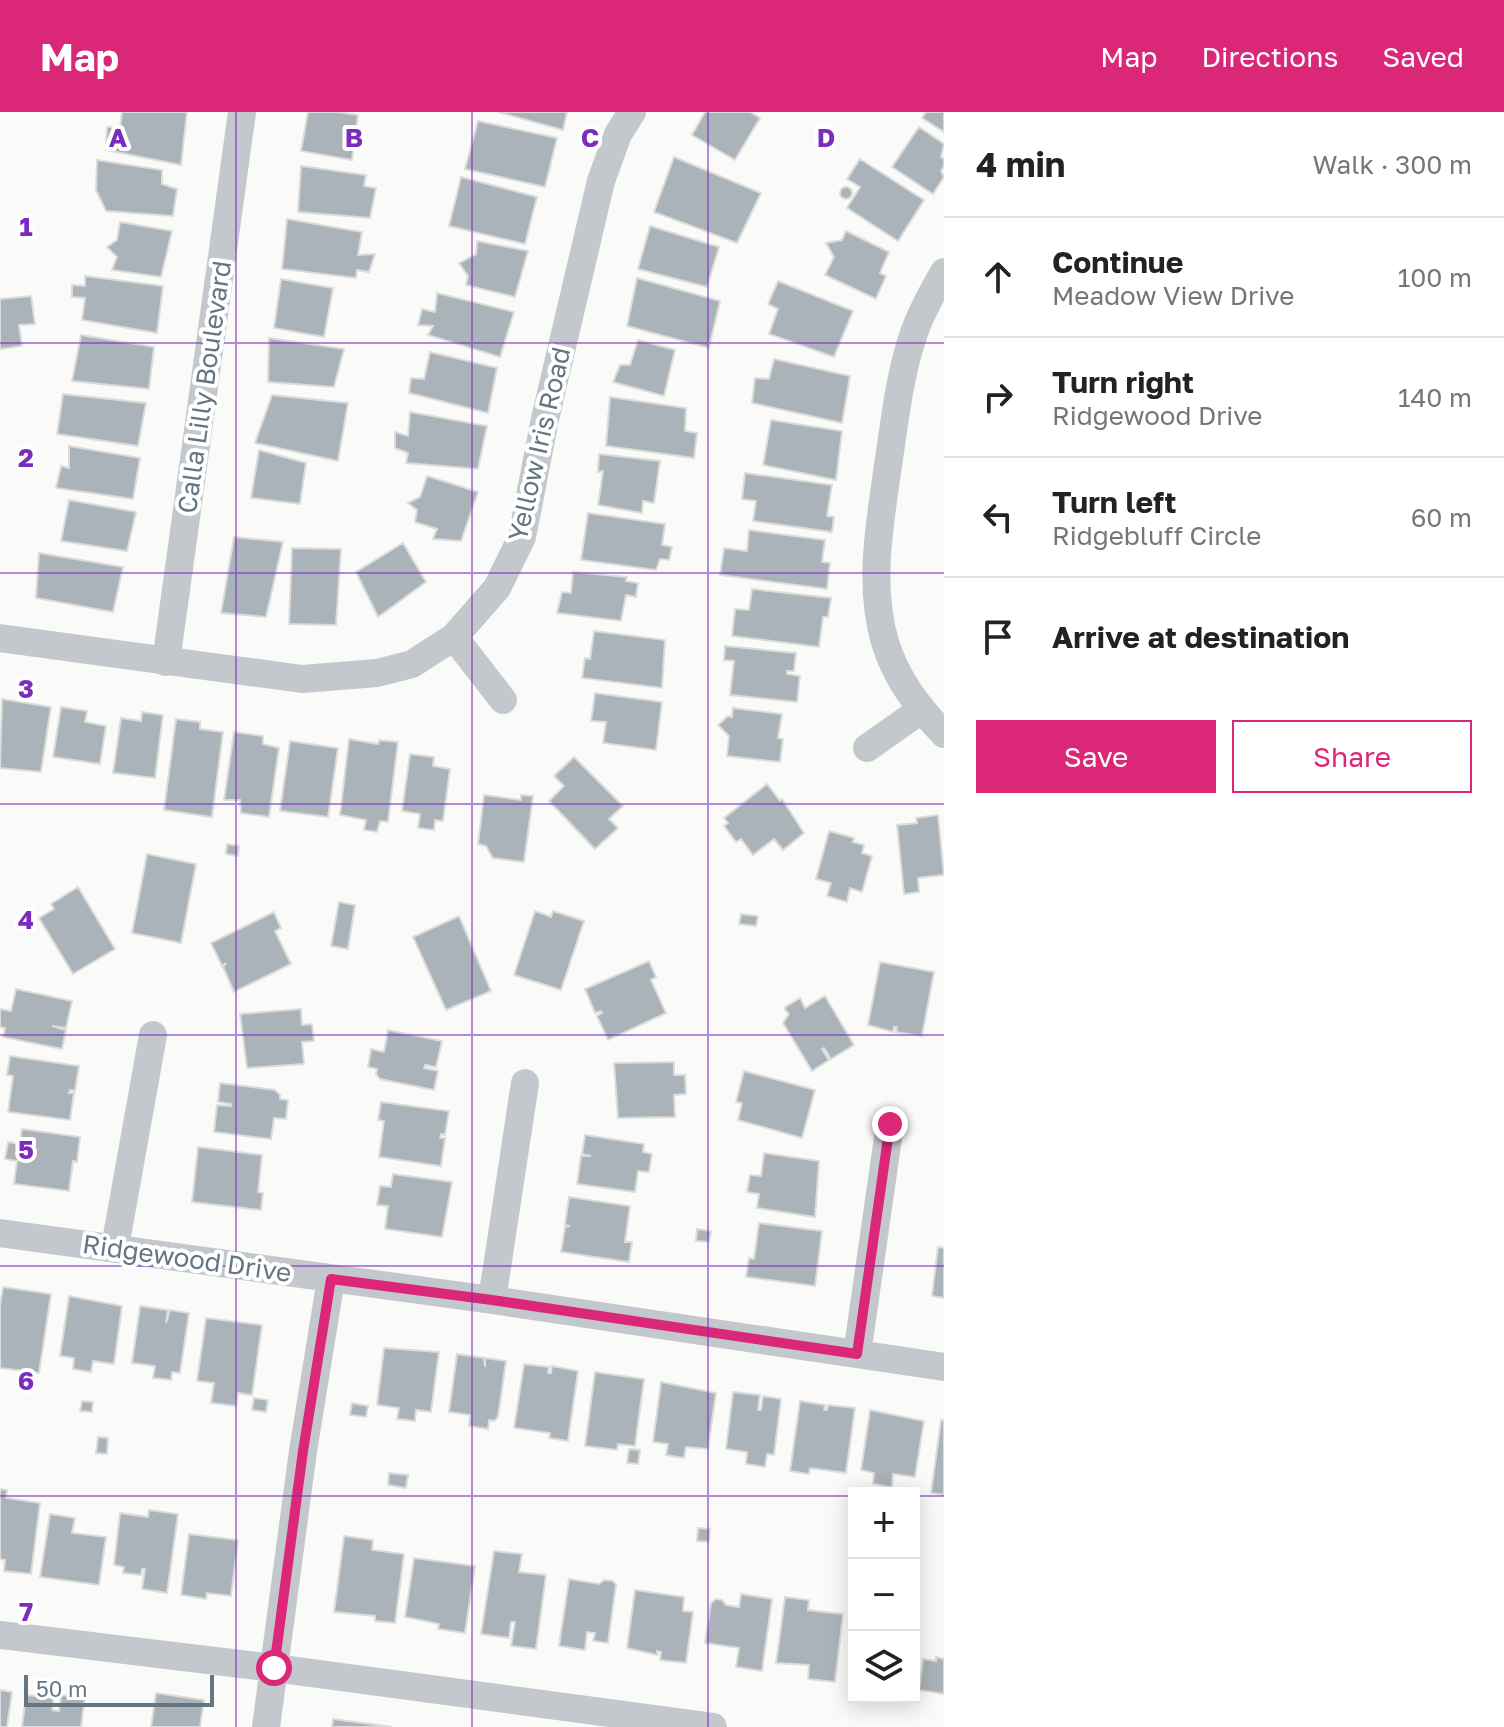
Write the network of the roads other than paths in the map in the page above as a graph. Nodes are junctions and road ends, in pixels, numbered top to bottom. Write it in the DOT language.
graph roads {
  1 [pos="242,112"];
  2 [pos="632,112"];
  3 [pos="944,272"];
  4 [pos="454,637"];
  5 [pos="0,638"];
  6 [pos="166,662"];
  7 [pos="503,700"];
  8 [pos="921,710"];
  9 [pos="944,734"];
  10 [pos="867,748"];
  11 [pos="153,1035"];
  12 [pos="525,1083"];
  13 [pos="890,1124"];
  14 [pos="0,1233"];
  15 [pos="115,1247"];
  16 [pos="331,1279"];
  17 [pos="492,1300"];
  18 [pos="857,1354"];
  19 [pos="944,1367"];
  20 [pos="0,1635"];
  21 [pos="274,1668"];
  22 [pos="613,1720"];
  23 [pos="266,1727"];
  24 [pos="713,1727"];
  1 -- 6 [label="street, Calla Lilly Boulevard"];
  2 -- 4 [label="street, Yellow Iris Road"];
  3 -- 8 [label="street"];
  4 -- 6 [label="street, Yellow Iris Road"];
  4 -- 7 [label="street"];
  5 -- 6 [label="street, Yellow Iris Road"];
  8 -- 9 [label="street"];
  8 -- 10 [label="street"];
  11 -- 15 [label="street"];
  12 -- 17 [label="street"];
  13 -- 18 [label="street"];
  14 -- 15 [label="street, Ridgewood Drive"];
  15 -- 16 [label="street, Ridgewood Drive"];
  16 -- 17 [label="street, Ridgewood Drive"];
  16 -- 21 [label="street"];
  17 -- 18 [label="street, Ridgewood Drive"];
  18 -- 19 [label="street, Ridgewood Drive"];
  20 -- 21 [label="street"];
  21 -- 22 [label="street"];
  21 -- 23 [label="street"];
  22 -- 24 [label="street"];
}
